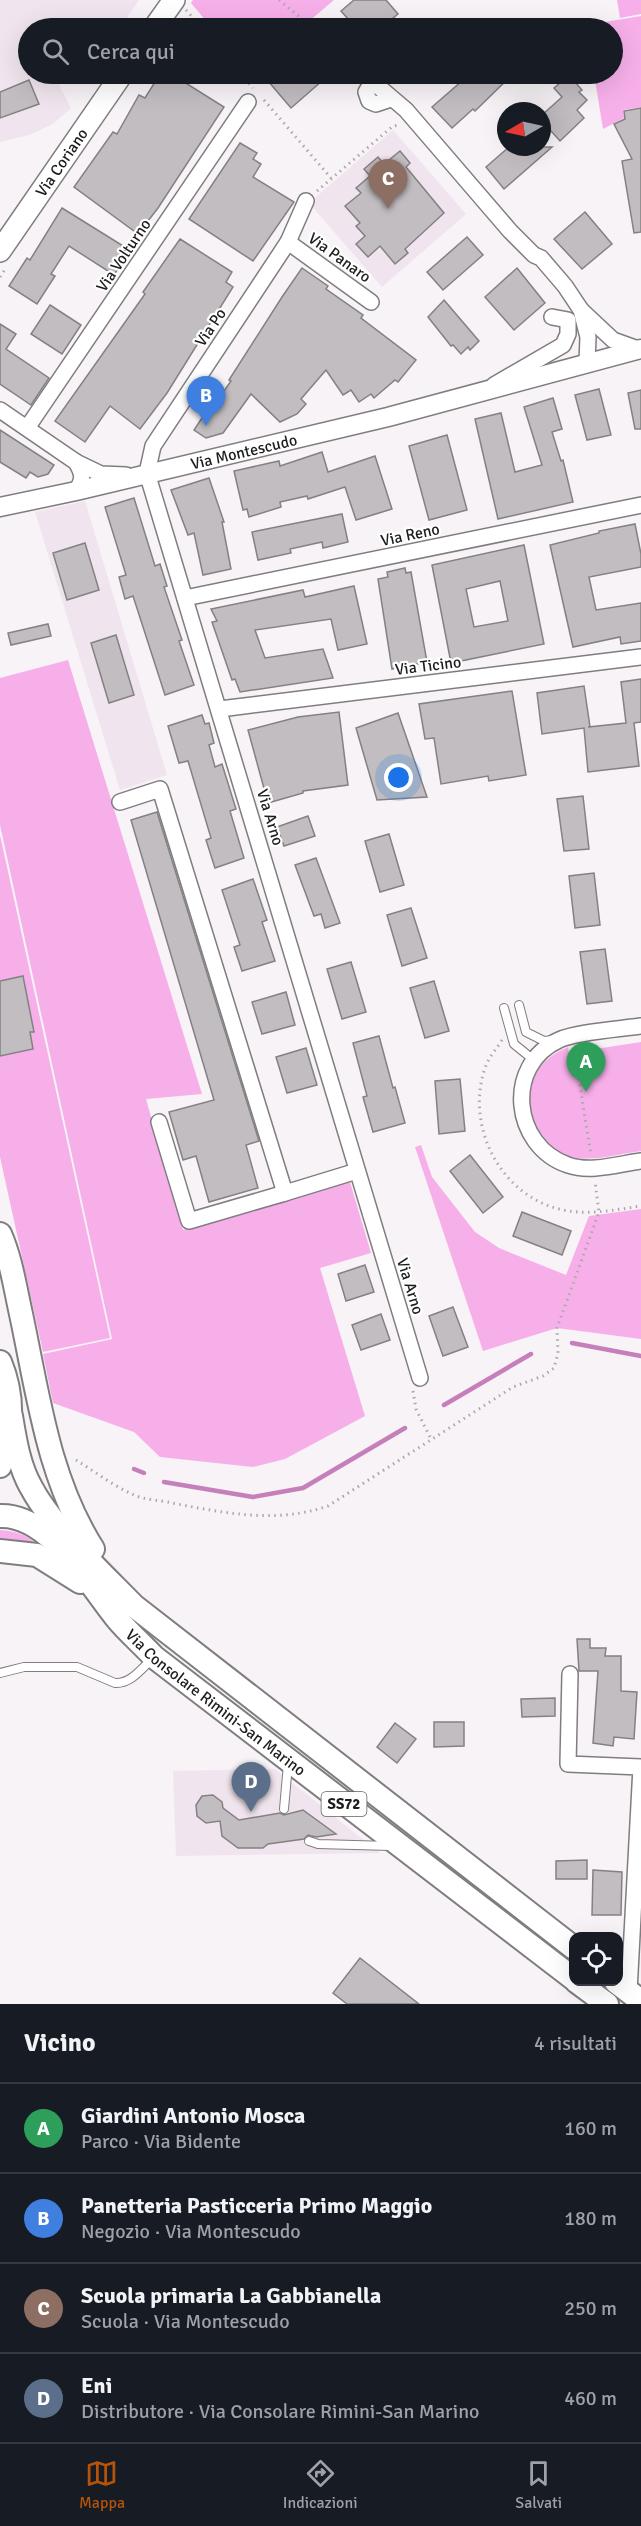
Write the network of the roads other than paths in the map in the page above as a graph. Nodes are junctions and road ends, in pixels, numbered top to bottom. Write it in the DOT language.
graph roads {
  1 [pos="178,3"];
  2 [pos="164,18"];
  3 [pos="115,84"];
  4 [pos="255,96"];
  5 [pos="391,99"];
  6 [pos="306,201"];
  7 [pos="288,242"];
  8 [pos="0,251"];
  9 [pos="534,255"];
  10 [pos="371,302"];
  11 [pos="575,315"];
  12 [pos="640,349"];
  13 [pos="584,362"];
  14 [pos="486,390"];
  15 [pos="0,410"];
  16 [pos="27,428"];
  17 [pos="76,462"];
  18 [pos="147,473"];
  19 [pos="75,491"];
  20 [pos="641,504"];
  21 [pos="0,507"];
  22 [pos="185,598"];
  23 [pos="641,657"];
  24 [pos="220,710"];
  25 [pos="120,802"];
  26 [pos="519,1005"];
  27 [pos="504,1008"];
  28 [pos="641,1026"];
  29 [pos="567,1043"];
  30 [pos="534,1061"];
  31 [pos="159,1122"];
  32 [pos="641,1161"];
  33 [pos="357,1171"];
  34 [pos="285,1193"];
  35 [pos="0,1234"];
  36 [pos="0,1362"];
  37 [pos="420,1378"];
  38 [pos="11,1416"];
  39 [pos="0,1466"];
  40 [pos="0,1516"];
  41 [pos="0,1551"];
  42 [pos="96,1591"];
  43 [pos="134,1606"];
  44 [pos="154,1657"];
  45 [pos="0,1673"];
  46 [pos="570,1674"];
  47 [pos="289,1760"];
  48 [pos="284,1809"];
  49 [pos="309,1841"];
  50 [pos="401,1847"];
  51 [pos="569,1945"];
  52 [pos="569,1976"];
  53 [pos="582,1986"];
  54 [pos="629,1991"];
  55 [pos="607,2004"];
  1 -- 2 [label="main road"];
  3 -- 8 [label="main road, Via Coriano"];
  4 -- 16 [label="street, Via Volturno"];
  5 -- 9 [label="street, Via Montescudo"];
  6 -- 7 [label="street, Via Po"];
  7 -- 10 [label="street, Via Panaro"];
  7 -- 18 [label="street, Via Po"];
  9 -- 11 [label="street, Via Montescudo"];
  9 -- 11 [label="street, Via Montescudo"];
  11 -- 12 [label="street, Via Montescudo"];
  11 -- 13 [label="street, Via Montescudo"];
  11 -- 14 [label="street, Via Montescudo"];
  12 -- 13 [label="street, Via Montescudo"];
  13 -- 14 [label="street, Via Montescudo"];
  14 -- 18 [label="street, Via Montescudo"];
  15 -- 16 [label="street"];
  16 -- 17 [label="street"];
  17 -- 18 [label="street"];
  17 -- 19 [label="street"];
  18 -- 19 [label="street, Via Montescudo"];
  18 -- 22 [label="street, Via Arno"];
  19 -- 21 [label="street, Via Montescudo"];
  20 -- 22 [label="street, Via Reno"];
  22 -- 24 [label="street, Via Arno"];
  23 -- 24 [label="street, Via Ticino"];
  24 -- 33 [label="street, Via Arno"];
  25 -- 34 [label="street"];
  26 -- 29 [label="lane"];
  27 -- 30 [label="lane"];
  28 -- 29 [label="street"];
  29 -- 30 [label="street"];
  30 -- 32 [label="street"];
  31 -- 34 [label="street"];
  33 -- 34 [label="street"];
  33 -- 37 [label="street, Via Arno"];
  35 -- 43 [label="main road, Via Consolare Rimini-San Marino / SS72"];
  36 -- 38 [label="main road"];
  38 -- 39 [label="main road"];
  38 -- 43 [label="main road, Via Consolare Rimini-San Marino / SS72"];
  40 -- 42 [label="main road, Via Consolare Rimini-San Marino / SS72"];
  41 -- 42 [label="main road, Via Consolare Rimini-San Marino / SS72"];
  42 -- 44 [label="main road, Via Consolare Rimini-San Marino / SS72"];
  43 -- 51 [label="main road, Via Consolare Rimini-San Marino / SS72"];
  44 -- 45 [label="lane"];
  44 -- 47 [label="main road, Via Consolare Rimini-San Marino / SS72"];
  46 -- 54 [label="street"];
  47 -- 48 [label="lane"];
  47 -- 50 [label="main road, Via Consolare Rimini-San Marino / SS72"];
  49 -- 50 [label="lane"];
  50 -- 52 [label="main road, Via Consolare Rimini-San Marino / SS72"];
  53 -- 55 [label="main road"];
}
